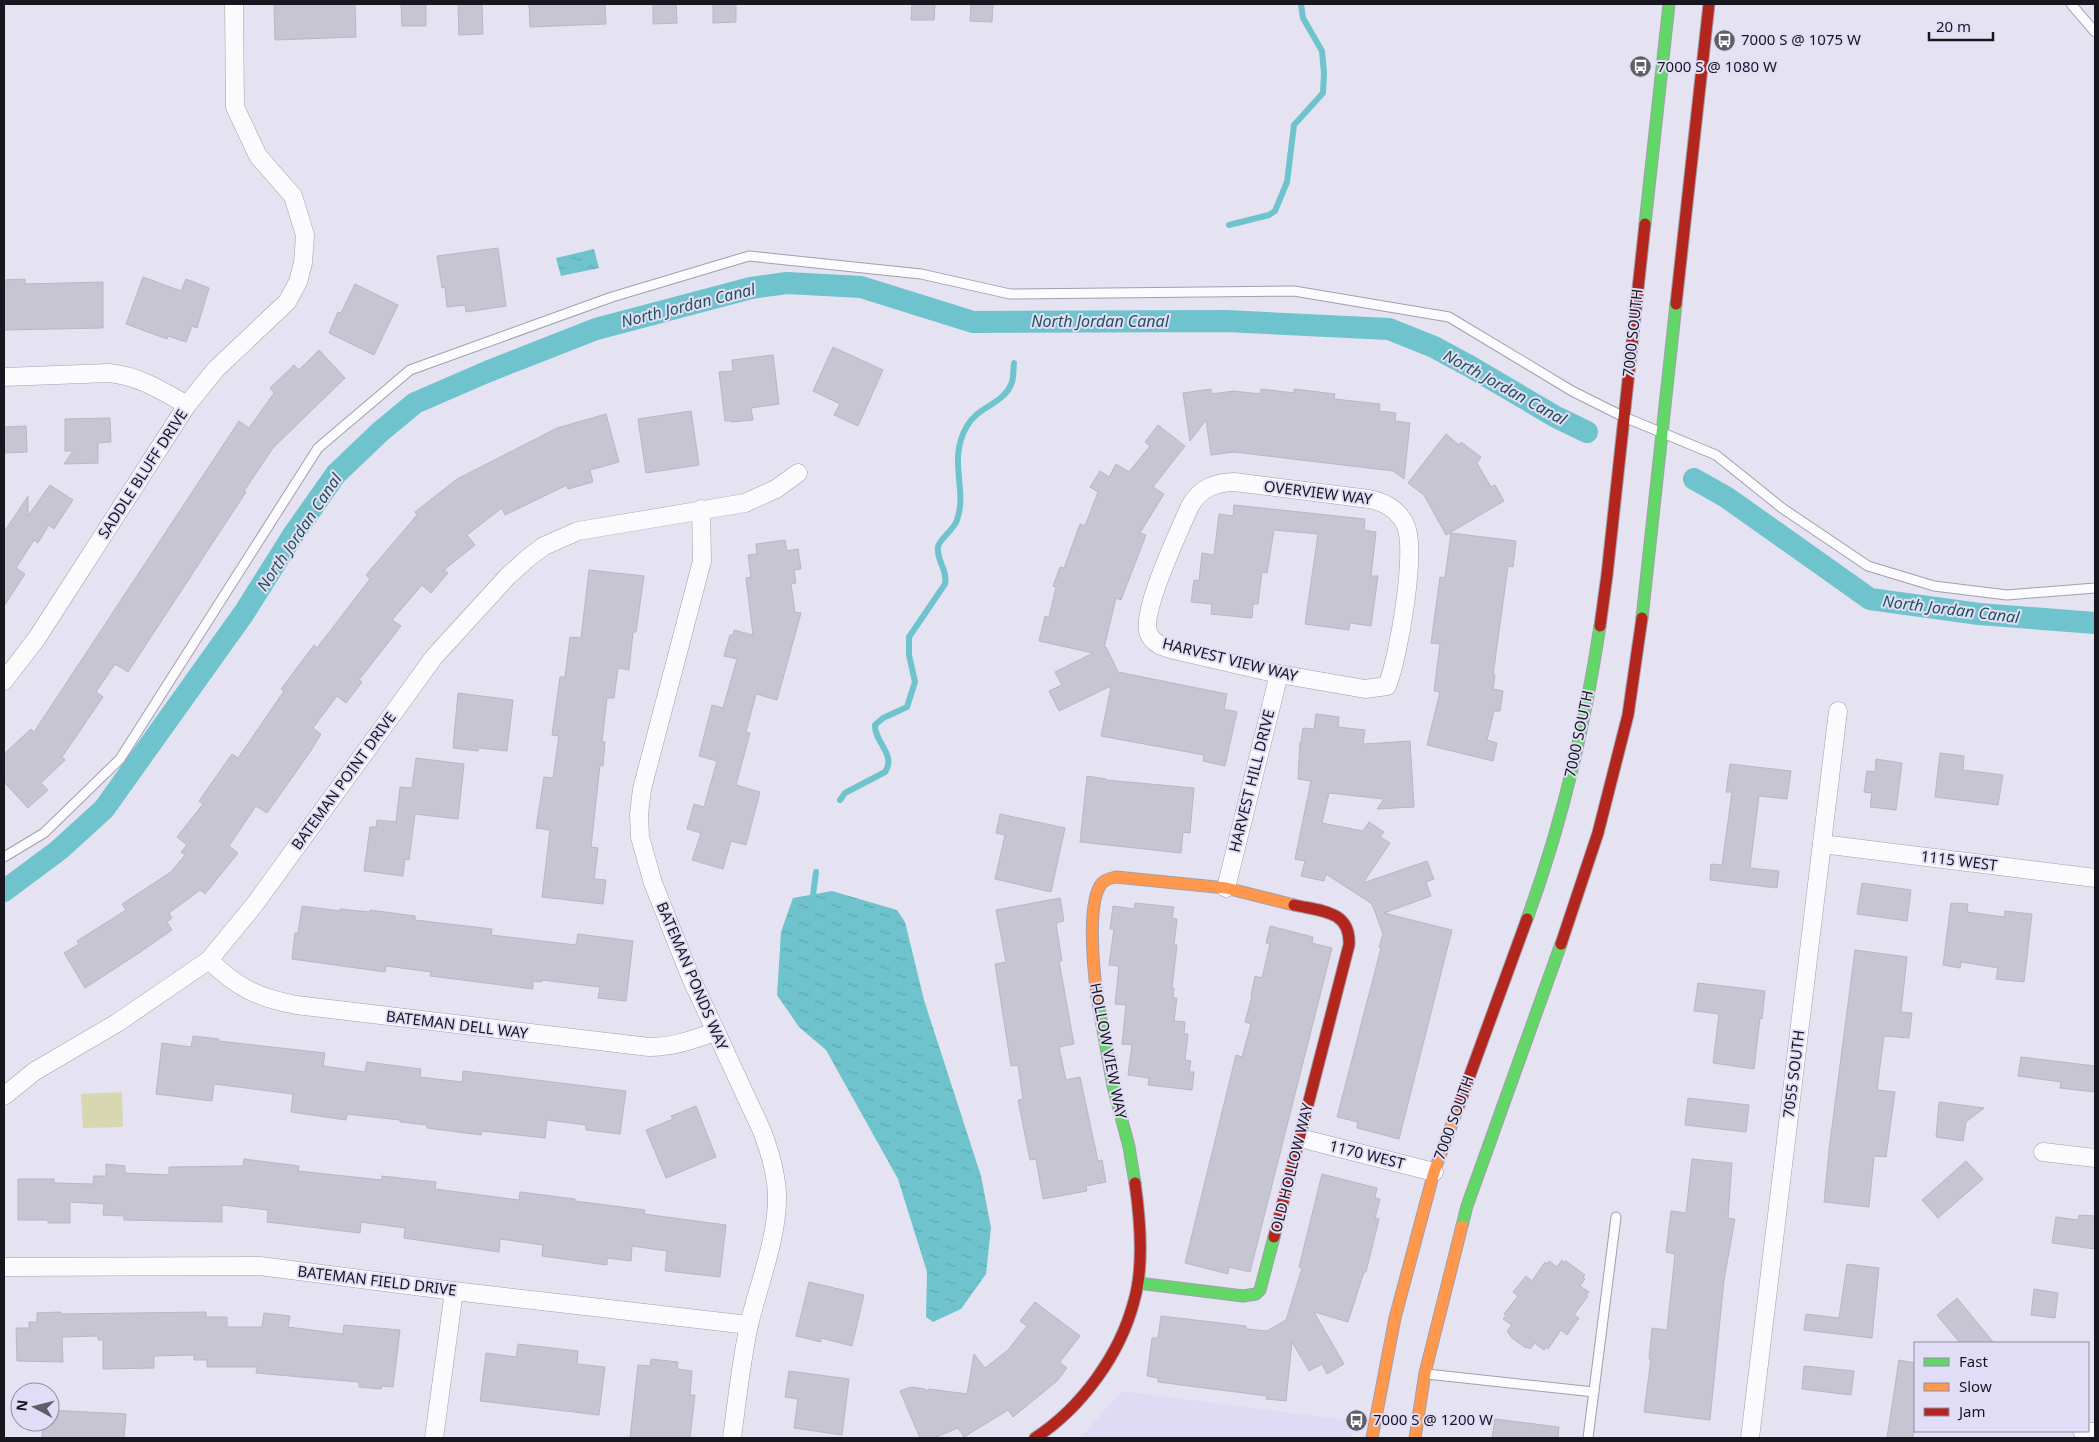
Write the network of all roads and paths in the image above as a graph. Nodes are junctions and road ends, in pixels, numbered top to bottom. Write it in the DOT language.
graph roads {
  1 [pos="1670,4"];
  2 [pos="1709,4"];
  3 [pos="2071,4"];
  4 [pos="233,8"];
  5 [pos="2095,32"];
  6 [pos="4,377"];
  7 [pos="187,405"];
  8 [pos="1624,417"];
  9 [pos="1662,432"];
  10 [pos="798,473"];
  11 [pos="1207,487"];
  12 [pos="701,510"];
  13 [pos="2095,588"];
  14 [pos="1279,674"];
  15 [pos="4,681"];
  16 [pos="1387,686"];
  17 [pos="1838,710"];
  18 [pos="1822,844"];
  19 [pos="4,857"];
  20 [pos="2095,878"];
  21 [pos="1226,888"];
  22 [pos="1347,925"];
  23 [pos="209,960"];
  24 [pos="715,1032"];
  25 [pos="4,1096"];
  26 [pos="1300,1138"];
  27 [pos="2043,1152"];
  28 [pos="2095,1158"];
  29 [pos="1434,1172"];
  30 [pos="1616,1217"];
  31 [pos="4,1267"];
  32 [pos="1138,1283"];
  33 [pos="454,1291"];
  34 [pos="749,1325"];
  35 [pos="1424,1374"];
  36 [pos="1594,1392"];
  37 [pos="1041,1437"];
  38 [pos="434,1438"];
  39 [pos="732,1438"];
  40 [pos="1372,1438"];
  41 [pos="1415,1438"];
  42 [pos="1588,1438"];
  43 [pos="1750,1438"];
  1 -- 8 [label="main road, 7000 SOUTH"];
  2 -- 9 [label="main road"];
  3 -- 5 [label="lane"];
  4 -- 7 [label="street, SADDLE BLUFF DRIVE"];
  6 -- 7 [label="street"];
  7 -- 15 [label="street, SADDLE BLUFF DRIVE"];
  8 -- 9 [label="lane"];
  8 -- 19 [label="lane"];
  8 -- 29 [label="main road, 7000 SOUTH"];
  9 -- 13 [label="lane"];
  9 -- 35 [label="main road"];
  10 -- 12 [label="street, BATEMAN POINT DRIVE"];
  11 -- 14 [label="street, HARVEST VIEW WAY"];
  11 -- 16 [label="street, OVERVIEW WAY"];
  12 -- 23 [label="street, BATEMAN POINT DRIVE"];
  12 -- 24 [label="street, BATEMAN PONDS WAY"];
  14 -- 16 [label="street, HARVEST VIEW WAY"];
  14 -- 21 [label="street, HARVEST HILL DRIVE"];
  17 -- 18 [label="street, 7055 SOUTH"];
  18 -- 20 [label="street, 1115 WEST"];
  18 -- 43 [label="street, 7055 SOUTH"];
  21 -- 22 [label="main road, HOLLOW VIEW WAY"];
  21 -- 32 [label="main road, HOLLOW VIEW WAY"];
  22 -- 26 [label="main road, OLD HOLLOW WAY"];
  23 -- 24 [label="street, BATEMAN DELL WAY"];
  23 -- 25 [label="street, BATEMAN POINT DRIVE"];
  24 -- 34 [label="street, BATEMAN PONDS WAY"];
  26 -- 29 [label="street, 1170 WEST"];
  26 -- 32 [label="main road, OLD HOLLOW WAY"];
  27 -- 28 [label="street"];
  29 -- 40 [label="main road, 7000 SOUTH"];
  30 -- 36 [label="lane"];
  31 -- 33 [label="street, BATEMAN FIELD DRIVE"];
  32 -- 37 [label="main road, HOLLOW VIEW WAY"];
  33 -- 34 [label="street, BATEMAN FIELD DRIVE"];
  33 -- 38 [label="street"];
  34 -- 39 [label="street, BATEMAN PONDS WAY"];
  35 -- 36 [label="lane"];
  35 -- 41 [label="main road"];
  36 -- 42 [label="lane"];
}
